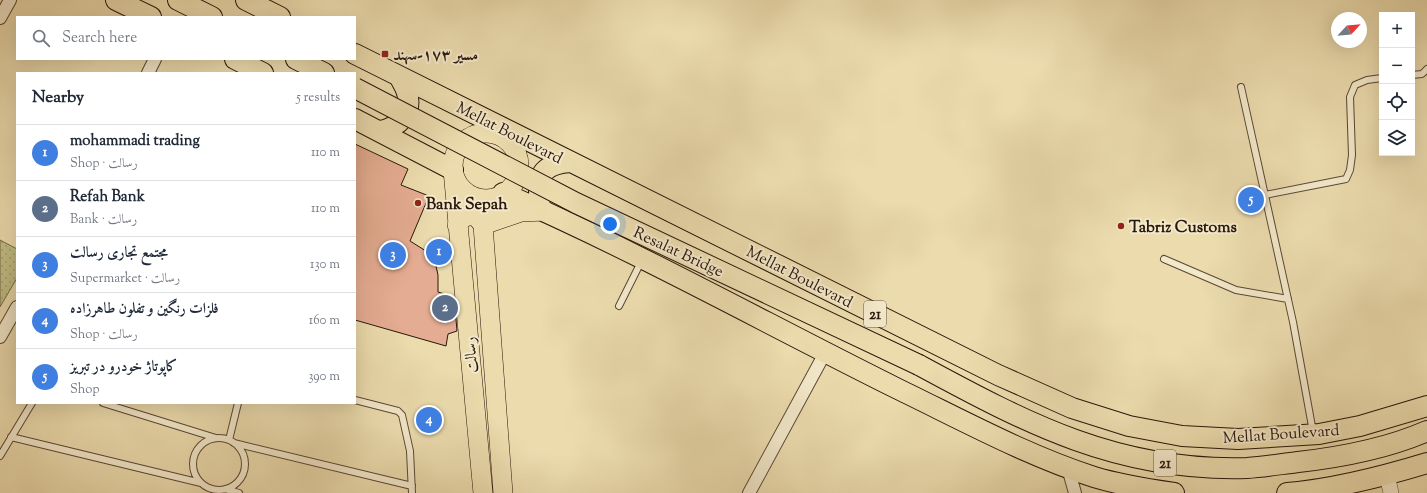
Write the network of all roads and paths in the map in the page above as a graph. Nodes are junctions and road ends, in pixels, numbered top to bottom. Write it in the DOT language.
graph roads {
  1 [pos="10,0"];
  2 [pos="116,0"];
  3 [pos="178,0"];
  4 [pos="246,0"];
  5 [pos="148,16"];
  6 [pos="210,16"];
  7 [pos="278,16"];
  8 [pos="0,18"];
  9 [pos="356,54"];
  10 [pos="155,60"];
  11 [pos="298,60"];
  12 [pos="240,65"];
  13 [pos="1427,69"];
  14 [pos="149,72"];
  15 [pos="260,72"];
  16 [pos="322,72"];
  17 [pos="1415,75"];
  18 [pos="399,76"];
  19 [pos="1379,78"];
  20 [pos="1241,87"];
  21 [pos="356,89"];
  22 [pos="477,115"];
  23 [pos="356,119"];
  24 [pos="380,131"];
  25 [pos="475,135"];
  26 [pos="522,147"];
  27 [pos="570,162"];
  28 [pos="453,170"];
  29 [pos="503,193"];
  30 [pos="1265,195"];
  31 [pos="544,211"];
  32 [pos="457,224"];
  33 [pos="484,226"];
  34 [pos="642,259"];
  35 [pos="1164,259"];
  36 [pos="1288,299"];
  37 [pos="619,306"];
  38 [pos="16,309"];
  39 [pos="0,337"];
  40 [pos="825,353"];
  41 [pos="919,365"];
  42 [pos="356,400"];
  43 [pos="31,404"];
  44 [pos="105,404"];
  45 [pos="238,404"];
  46 [pos="1427,406"];
  47 [pos="1427,431"];
  48 [pos="1314,434"];
  49 [pos="11,437"];
  50 [pos="216,438"];
  51 [pos="232,441"];
  52 [pos="0,456"];
  53 [pos="1427,464"];
  54 [pos="1068,468"];
  55 [pos="201,483"];
  56 [pos="1389,484"];
  57 [pos="225,489"];
  58 [pos="412,490"];
  59 [pos="211,491"];
  60 [pos="1316,492"];
  61 [pos="239,493"];
  62 [pos="483,493"];
  63 [pos="502,493"];
  64 [pos="749,493"];
  65 [pos="1075,493"];
  66 [pos="1174,493"];
  67 [pos="1287,493"];
  1 -- 8 [label="street"];
  2 -- 5 [label="highway"];
  3 -- 6 [label="highway"];
  4 -- 7 [label="highway"];
  9 -- 18 [label="highway, Mellat Boulevard / 21"];
  10 -- 14 [label="street"];
  11 -- 16 [label="highway"];
  12 -- 15 [label="highway"];
  13 -- 17 [label="lane"];
  18 -- 22 [label="highway, Mellat Boulevard / 21"];
  18 -- 24 [label="highway"];
  19 -- 30 [label="lane"];
  20 -- 30 [label="lane"];
  21 -- 41 [label="highway, Resalat Bridge / 21, bridge"];
  22 -- 25 [label="main road"];
  22 -- 26 [label="highway, Mellat Boulevard / 21"];
  23 -- 24 [label="highway"];
  24 -- 28 [label="highway"];
  25 -- 26 [label="main road"];
  25 -- 28 [label="main road"];
  26 -- 27 [label="highway, Mellat Boulevard / 21"];
  26 -- 29 [label="main road"];
  27 -- 31 [label="highway"];
  27 -- 48 [label="highway, Mellat Boulevard / 21"];
  28 -- 29 [label="main road"];
  28 -- 32 [label="main road, رسالت"];
  29 -- 31 [label="highway"];
  29 -- 33 [label="main road"];
  30 -- 36 [label="lane"];
  31 -- 33 [label="main road"];
  31 -- 34 [label="highway"];
  32 -- 33 [label="main road"];
  32 -- 62 [label="main road, رسالت"];
  33 -- 63 [label="main road, رسالت"];
  34 -- 37 [label="lane"];
  34 -- 40 [label="highway"];
  35 -- 36 [label="lane"];
  36 -- 48 [label="lane"];
  38 -- 39 [label="street"];
  40 -- 54 [label="highway"];
  40 -- 64 [label="street"];
  41 -- 47 [label="highway, Mellat Boulevard / 21"];
  42 -- 58 [label="lane"];
  43 -- 49 [label="lane"];
  44 -- 50 [label="lane"];
  45 -- 51 [label="lane"];
  46 -- 48 [label="highway, Mellat Boulevard / 21"];
  49 -- 52 [label="lane"];
  49 -- 55 [label="lane"];
  50 -- 51 [label="lane"];
  50 -- 55 [label="lane"];
  51 -- 57 [label="lane"];
  51 -- 58 [label="lane"];
  53 -- 56 [label="highway"];
  54 -- 65 [label="street"];
  54 -- 66 [label="highway"];
  55 -- 59 [label="lane"];
  56 -- 60 [label="highway"];
  57 -- 59 [label="lane"];
  57 -- 61 [label="lane"];
  60 -- 67 [label="highway"];
}
